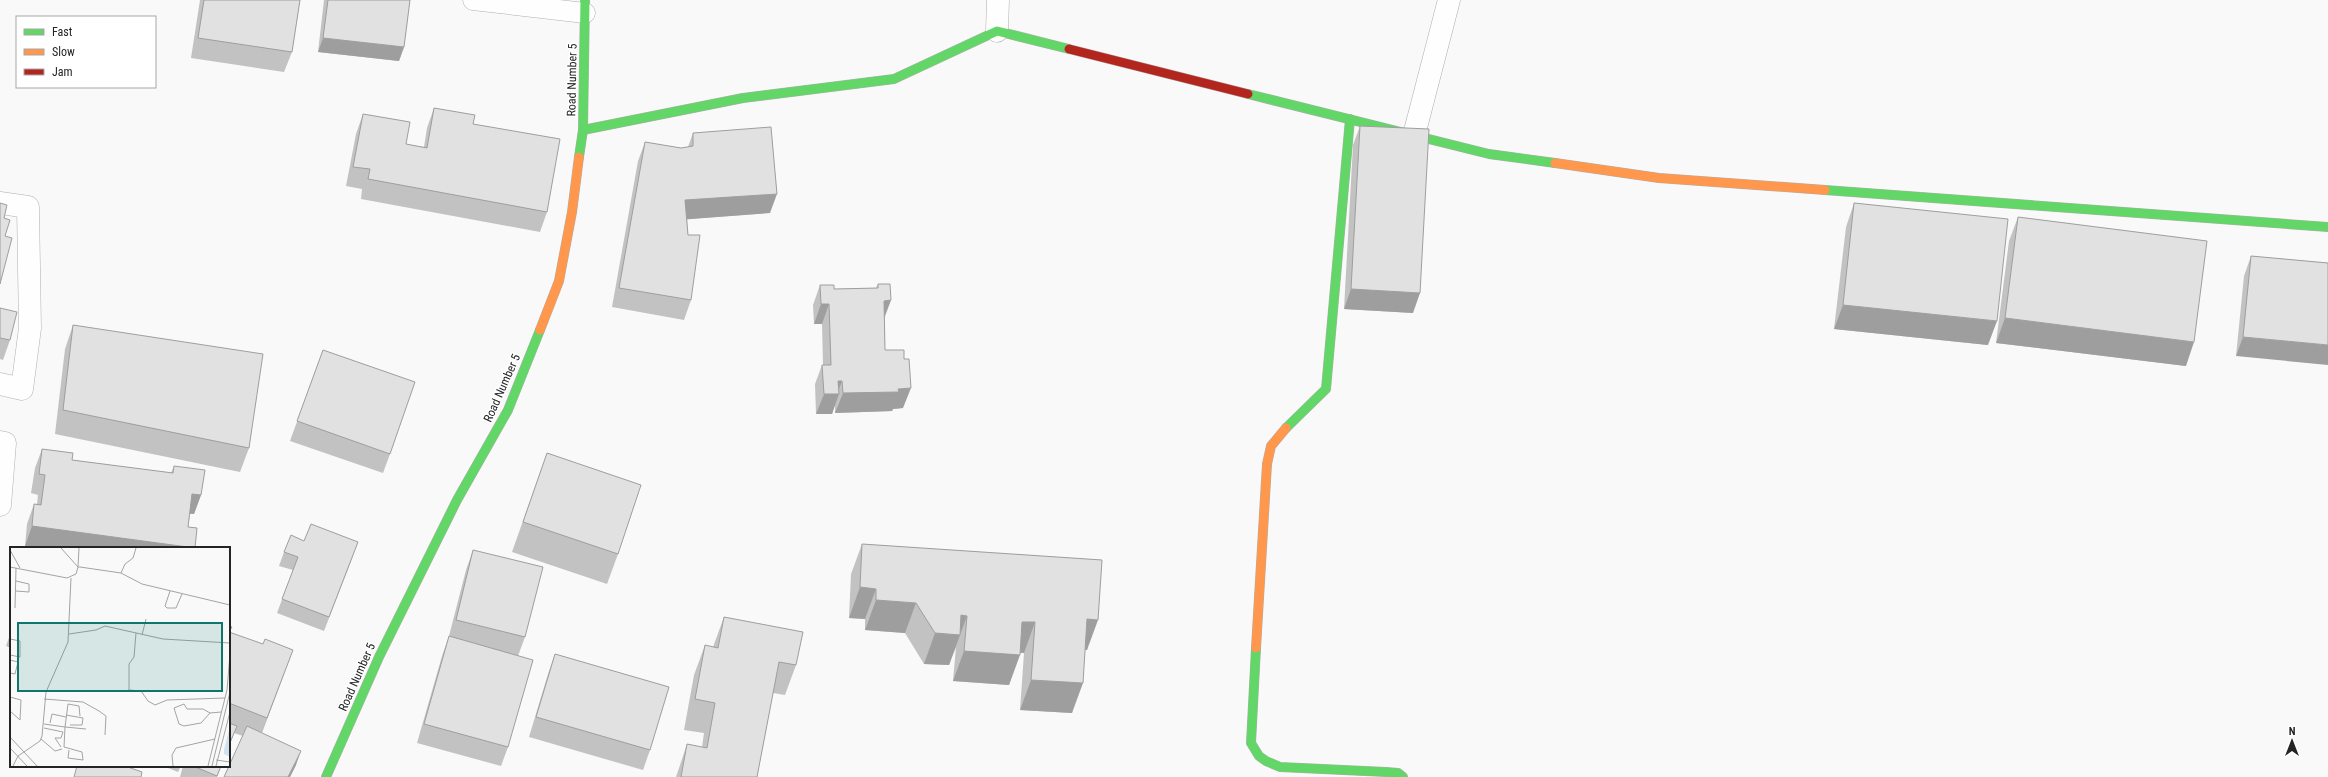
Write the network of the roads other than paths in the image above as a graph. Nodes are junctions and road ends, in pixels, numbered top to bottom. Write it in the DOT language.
graph roads {
  1 [pos="472,0"];
  2 [pos="998,0"];
  3 [pos="1449,0"];
  4 [pos="585,6"];
  5 [pos="997,31"];
  6 [pos="1350,119"];
  7 [pos="583,130"];
  8 [pos="1414,135"];
  9 [pos="0,203"];
  10 [pos="2328,227"];
  11 [pos="0,384"];
  12 [pos="0,442"];
  13 [pos="0,505"];
  14 [pos="326,777"];
  15 [pos="1404,777"];
  1 -- 4 [label="lane"];
  2 -- 5 [label="street"];
  3 -- 8 [label="street"];
  4 -- 7 [label="street, Road Number 5"];
  5 -- 6 [label="street"];
  5 -- 7 [label="street"];
  6 -- 8 [label="street"];
  6 -- 15 [label="street"];
  7 -- 14 [label="street, Road Number 5"];
  8 -- 10 [label="street"];
  9 -- 11 [label="street"];
  12 -- 13 [label="street"];
}
